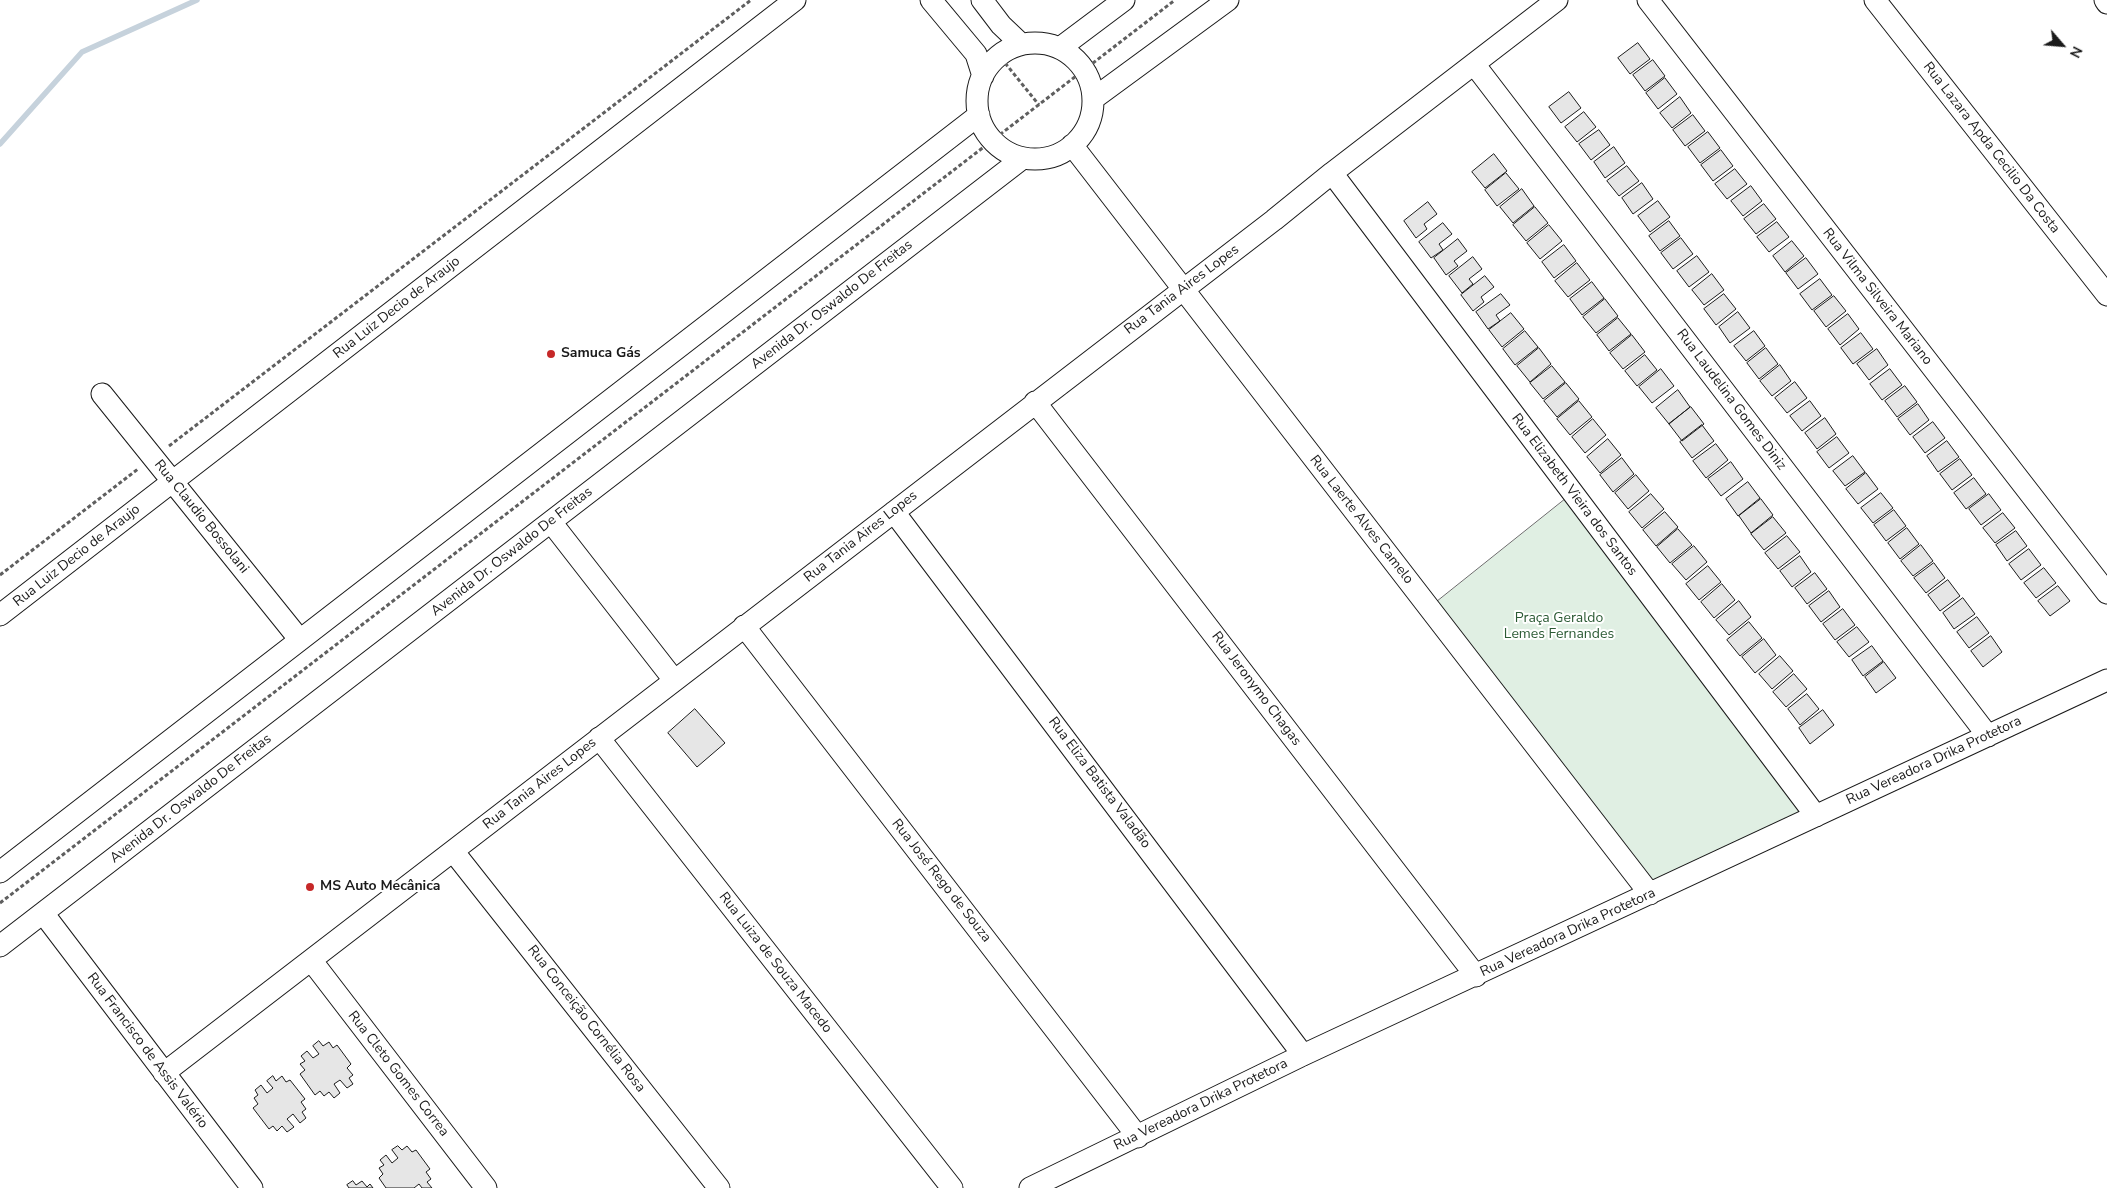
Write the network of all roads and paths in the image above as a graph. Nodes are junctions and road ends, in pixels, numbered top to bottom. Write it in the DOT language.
graph roads {
  1 [pos="751,0"];
  2 [pos="795,0"];
  3 [pos="931,0"];
  4 [pos="982,0"];
  5 [pos="1124,0"];
  6 [pos="1175,0"];
  7 [pos="1228,0"];
  8 [pos="1557,0"];
  9 [pos="1648,0"];
  10 [pos="1875,0"];
  11 [pos="1022,44"];
  12 [pos="1060,48"];
  13 [pos="1474,64"];
  14 [pos="1084,70"];
  15 [pos="983,76"];
  16 [pos="1093,99"];
  17 [pos="979,115"];
  18 [pos="993,140"];
  19 [pos="1072,145"];
  20 [pos="1023,158"];
  21 [pos="1332,173"];
  22 [pos="1182,289"];
  23 [pos="2107,295"];
  24 [pos="102,394"];
  25 [pos="1036,402"];
  26 [pos="154,458"];
  27 [pos="173,482"];
  28 [pos="894,512"];
  29 [pos="551,522"];
  30 [pos="0,575"];
  31 [pos="2107,593"];
  32 [pos="0,615"];
  33 [pos="744,626"];
  34 [pos="300,640"];
  35 [pos="674,680"];
  36 [pos="2107,680"];
  37 [pos="1988,736"];
  38 [pos="599,738"];
  39 [pos="1816,816"];
  40 [pos="453,850"];
  41 [pos="0,872"];
  42 [pos="1650,894"];
  43 [pos="0,903"];
  44 [pos="43,913"];
  45 [pos="0,946"];
  46 [pos="310,960"];
  47 [pos="1476,976"];
  48 [pos="1303,1055"];
  49 [pos="164,1073"];
  50 [pos="1138,1136"];
  51 [pos="252,1188"];
  52 [pos="486,1188"];
  53 [pos="719,1188"];
  54 [pos="952,1188"];
  55 [pos="1030,1188"];
  1 -- 26 [label="path"];
  2 -- 27 [label="street, Rua Luiz Decio de Araujo"];
  3 -- 15 [label="street"];
  4 -- 11 [label="street"];
  5 -- 12 [label="street"];
  6 -- 14 [label="path"];
  7 -- 16 [label="street"];
  8 -- 13 [label="street, Rua Tania Aires Lopes"];
  9 -- 31 [label="street, Rua Vilma Silveira Mariano"];
  10 -- 23 [label="street, Rua Lazara Apda Cecilio Da Costa"];
  11 -- 12 [label="street"];
  11 -- 15 [label="street"];
  12 -- 14 [label="street"];
  13 -- 21 [label="street, Rua Tania Aires Lopes"];
  13 -- 37 [label="street, Rua Laudelina Gomes Diniz"];
  14 -- 16 [label="street"];
  14 -- 18 [label="path"];
  15 -- 17 [label="street"];
  16 -- 19 [label="street"];
  17 -- 18 [label="street"];
  17 -- 34 [label="street"];
  18 -- 20 [label="street"];
  18 -- 43 [label="path"];
  19 -- 20 [label="street"];
  19 -- 22 [label="street, Rua Laerte Alves Camelo"];
  20 -- 29 [label="street, Avenida Dr. Oswaldo De Freitas"];
  21 -- 22 [label="street, Rua Tania Aires Lopes"];
  21 -- 39 [label="street, Rua Elizabeth Vieira dos Santos"];
  22 -- 25 [label="street, Rua Tania Aires Lopes"];
  22 -- 42 [label="street, Rua Laerte Alves Camelo"];
  24 -- 26 [label="street, Rua Claudio Bossolani"];
  25 -- 28 [label="street, Rua Tania Aires Lopes"];
  25 -- 47 [label="street, Rua Jeronymo Chagas"];
  26 -- 27 [label="street, Rua Claudio Bossolani"];
  26 -- 30 [label="path"];
  27 -- 32 [label="street, Rua Luiz Decio de Araujo"];
  27 -- 34 [label="street, Rua Claudio Bossolani"];
  28 -- 33 [label="street, Rua Tania Aires Lopes"];
  28 -- 48 [label="street, Rua Eliza Batista Valadão"];
  29 -- 35 [label="street"];
  29 -- 44 [label="street, Avenida Dr. Oswaldo De Freitas"];
  33 -- 35 [label="street, Rua Tania Aires Lopes"];
  33 -- 50 [label="street, Rua José Rego de Souza"];
  34 -- 41 [label="street"];
  35 -- 38 [label="street, Rua Tania Aires Lopes"];
  36 -- 37 [label="street, Rua Vereadora Drika Protetora"];
  37 -- 39 [label="street, Rua Vereadora Drika Protetora"];
  38 -- 40 [label="street, Rua Tania Aires Lopes"];
  38 -- 54 [label="street, Rua Luiza de Souza Macedo"];
  39 -- 42 [label="street, Rua Vereadora Drika Protetora"];
  40 -- 46 [label="street, Rua Tania Aires Lopes"];
  40 -- 53 [label="street, Rua Conceição Cornélia Rosa"];
  42 -- 47 [label="street, Rua Vereadora Drika Protetora"];
  44 -- 45 [label="street, Avenida Dr. Oswaldo De Freitas"];
  44 -- 49 [label="street, Rua Francisco de Assis Valério"];
  46 -- 49 [label="street, Rua Tania Aires Lopes"];
  46 -- 52 [label="street, Rua Cleto Gomes Correa"];
  47 -- 48 [label="street, Rua Vereadora Drika Protetora"];
  48 -- 50 [label="street, Rua Vereadora Drika Protetora"];
  49 -- 51 [label="street, Rua Francisco de Assis Valério"];
  50 -- 55 [label="street, Rua Vereadora Drika Protetora"];
}
